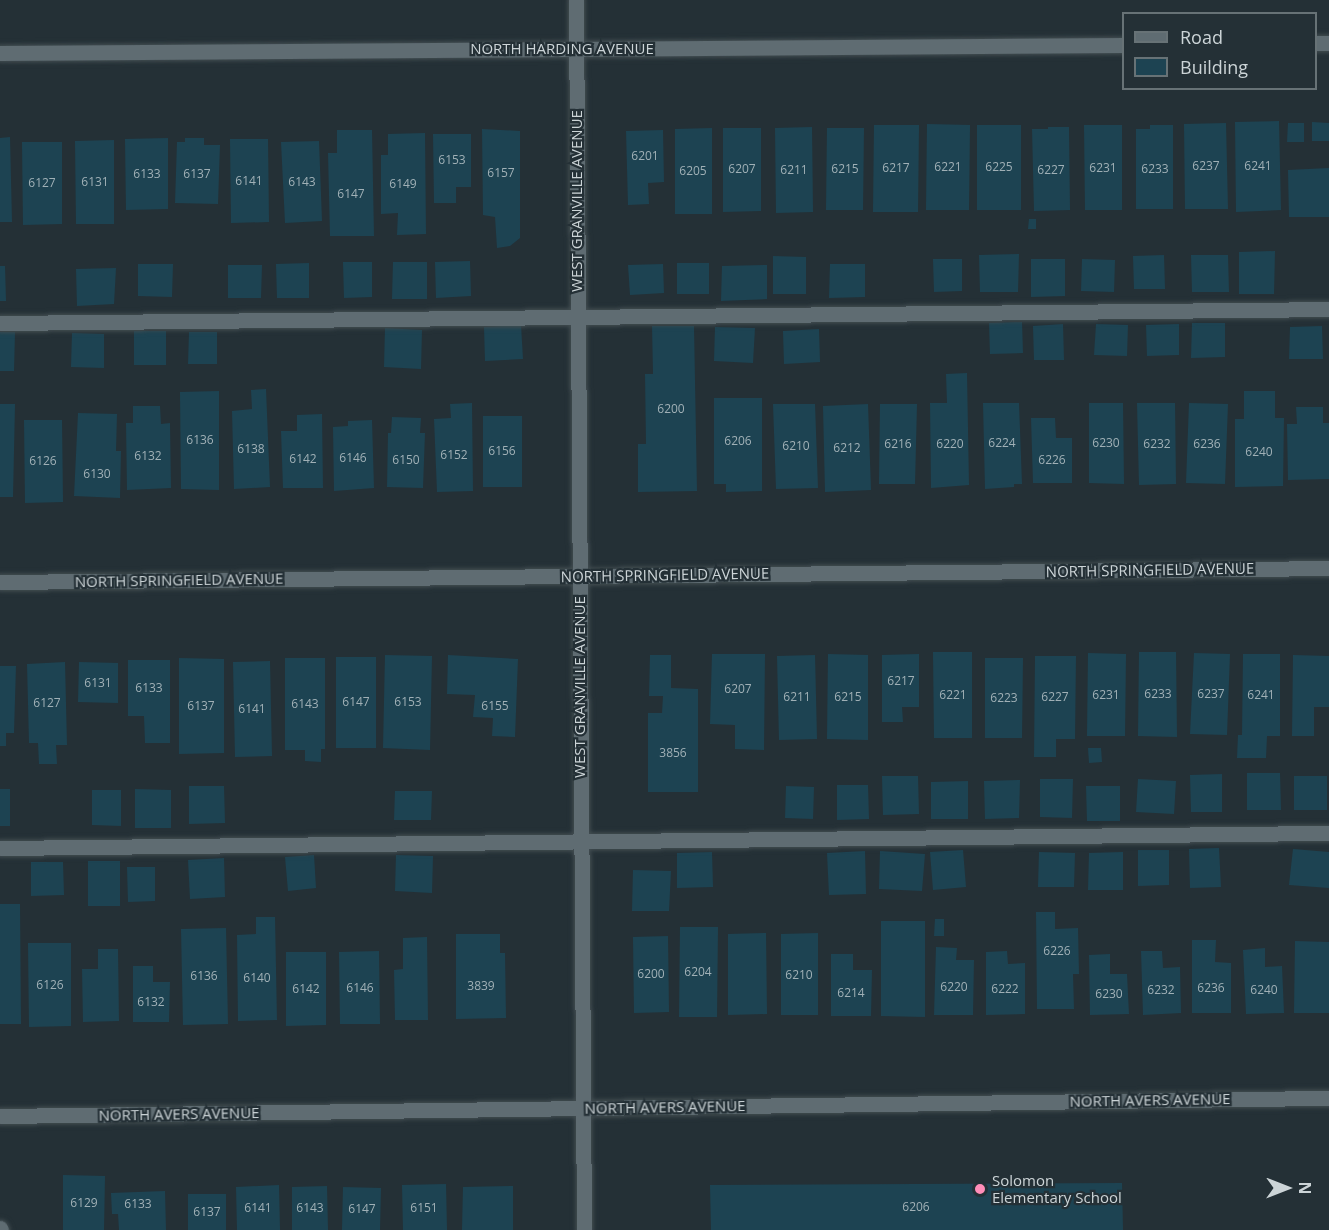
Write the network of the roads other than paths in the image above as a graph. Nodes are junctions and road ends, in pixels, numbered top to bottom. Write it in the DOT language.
graph roads {
  1 [pos="576,0"];
  2 [pos="1122,45"];
  3 [pos="576,49"];
  4 [pos="0,53"];
  5 [pos="1329,309"];
  6 [pos="578,317"];
  7 [pos="0,323"];
  8 [pos="1329,568"];
  9 [pos="580,576"];
  10 [pos="0,582"];
  11 [pos="1329,833"];
  12 [pos="581,841"];
  13 [pos="0,848"];
  14 [pos="1329,1098"];
  15 [pos="584,1108"];
  16 [pos="0,1116"];
  17 [pos="584,1230"];
  1 -- 3 [label="street, WEST GRANVILLE AVENUE"];
  2 -- 3 [label="street, NORTH HARDING AVENUE"];
  3 -- 4 [label="street, NORTH HARDING AVENUE"];
  3 -- 6 [label="street, WEST GRANVILLE AVENUE"];
  5 -- 6 [label="street"];
  6 -- 7 [label="street"];
  6 -- 9 [label="street, WEST GRANVILLE AVENUE"];
  8 -- 9 [label="street, NORTH SPRINGFIELD AVENUE"];
  9 -- 10 [label="street, NORTH SPRINGFIELD AVENUE"];
  9 -- 12 [label="street, WEST GRANVILLE AVENUE"];
  11 -- 12 [label="street"];
  12 -- 13 [label="street"];
  12 -- 15 [label="street, WEST GRANVILLE AVENUE"];
  14 -- 15 [label="street, NORTH AVERS AVENUE"];
  15 -- 16 [label="street, NORTH AVERS AVENUE"];
  15 -- 17 [label="street, WEST GRANVILLE AVENUE"];
}
